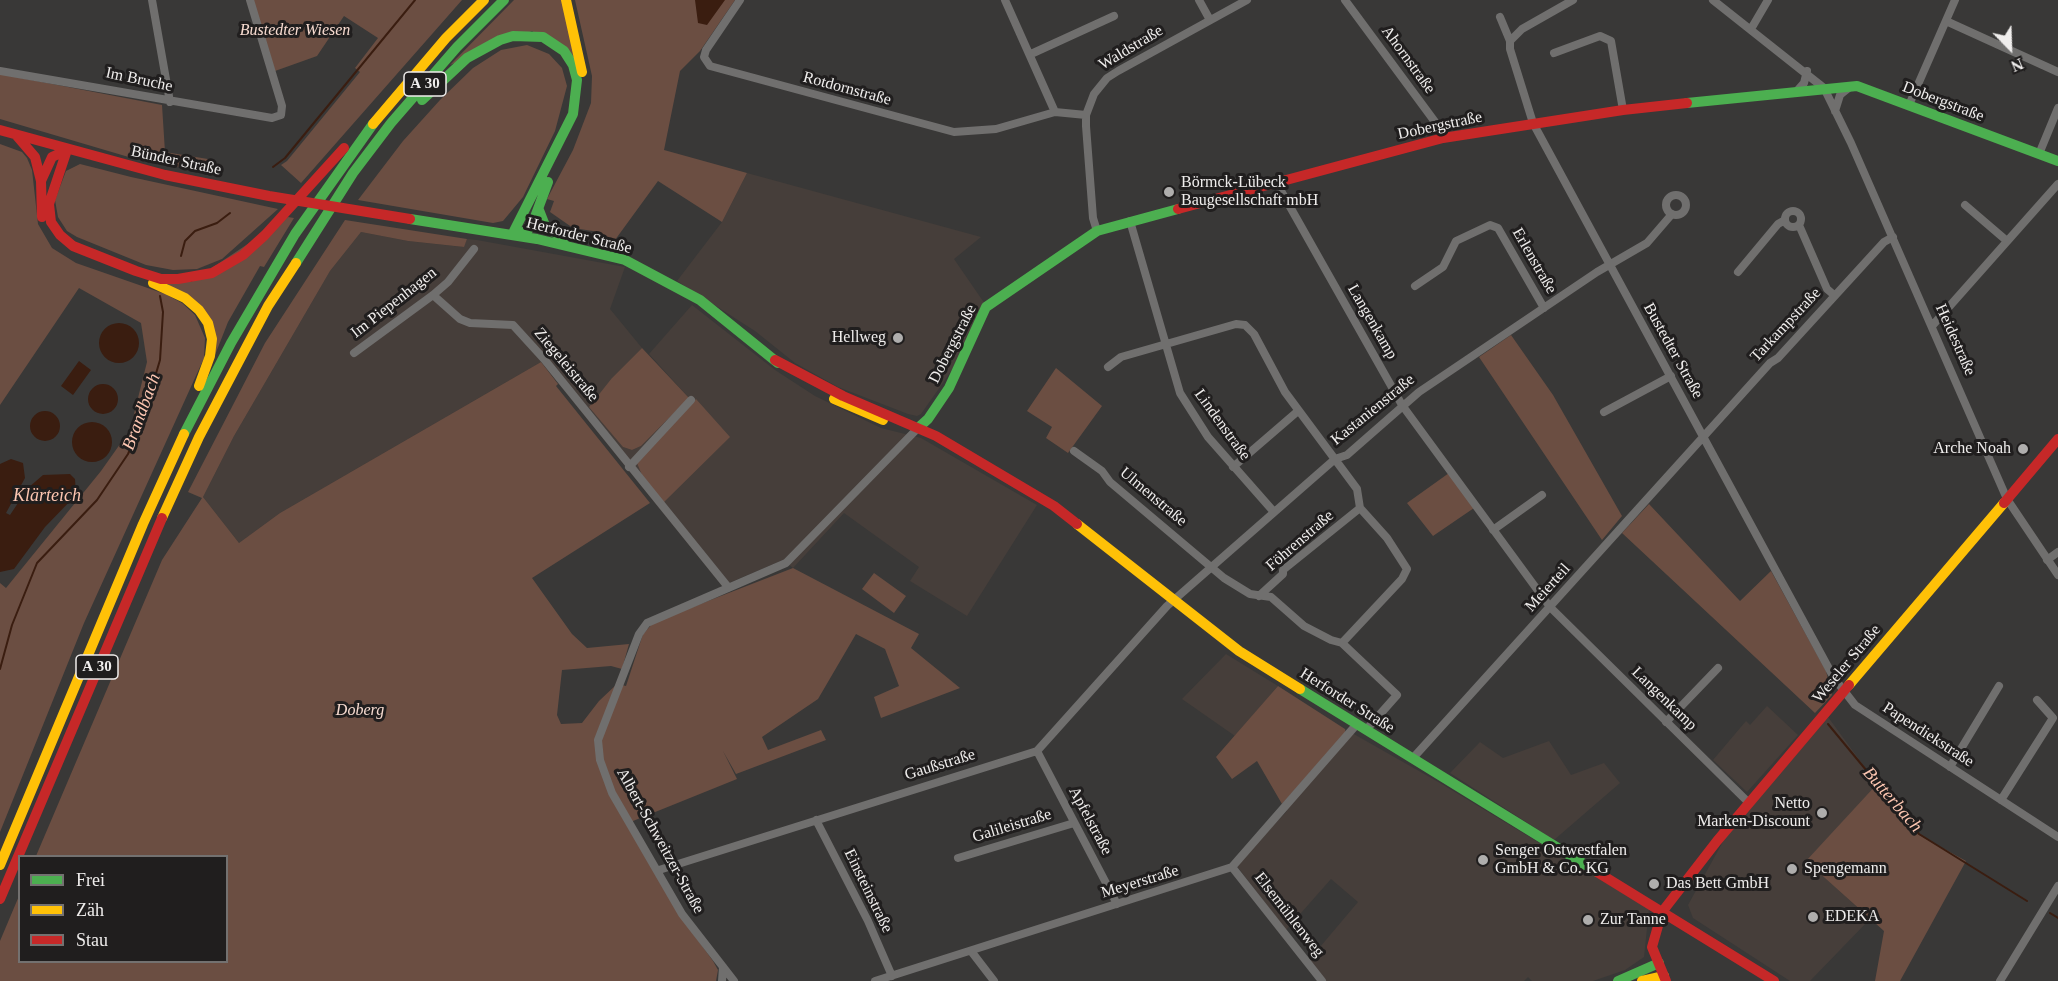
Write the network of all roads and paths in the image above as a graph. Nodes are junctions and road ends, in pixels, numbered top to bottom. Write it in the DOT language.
graph roads {
  1 [pos="152,0"];
  2 [pos="250,0"];
  3 [pos="484,0"];
  4 [pos="504,0"];
  5 [pos="566,0"];
  6 [pos="740,0"];
  7 [pos="1005,0"];
  8 [pos="1199,0"];
  9 [pos="1247,0"];
  10 [pos="1346,0"];
  11 [pos="1573,0"];
  12 [pos="1713,0"];
  13 [pos="1768,0"];
  14 [pos="1955,0"];
  15 [pos="1114,16"];
  16 [pos="1500,17"];
  17 [pos="1210,20"];
  18 [pos="1946,21"];
  19 [pos="1751,28"];
  20 [pos="1510,41"];
  21 [pos="1554,53"];
  22 [pos="1031,54"];
  23 [pos="0,71"];
  24 [pos="1807,71"];
  25 [pos="2058,72"];
  26 [pos="1852,86"];
  27 [pos="1824,87"];
  28 [pos="1797,91"];
  29 [pos="170,102"];
  30 [pos="1909,105"];
  31 [pos="2058,108"];
  32 [pos="1623,110"];
  33 [pos="1835,111"];
  34 [pos="1054,112"];
  35 [pos="1086,115"];
  36 [pos="1533,123"];
  37 [pos="0,130"];
  38 [pos="17,136"];
  39 [pos="1443,138"];
  40 [pos="67,150"];
  41 [pos="2039,154"];
  42 [pos="2058,160"];
  43 [pos="340,161"];
  44 [pos="353,174"];
  45 [pos="41,181"];
  46 [pos="1276,182"];
  47 [pos="2058,184"];
  48 [pos="1965,205"];
  49 [pos="348,209"];
  50 [pos="539,210"];
  51 [pos="1672,214"];
  52 [pos="1785,220"];
  53 [pos="1130,221"];
  54 [pos="1798,225"];
  55 [pos="1097,231"];
  56 [pos="512,235"];
  57 [pos="1893,237"];
  58 [pos="2007,241"];
  59 [pos="565,245"];
  60 [pos="474,249"];
  61 [pos="1608,265"];
  62 [pos="1737,272"];
  63 [pos="1415,286"];
  64 [pos="433,295"];
  65 [pos="1834,295"];
  66 [pos="1544,308"];
  67 [pos="1932,326"];
  68 [pos="1165,344"];
  69 [pos="354,353"];
  70 [pos="1108,367"];
  71 [pos="1671,376"];
  72 [pos="691,400"];
  73 [pos="1402,405"];
  74 [pos="1298,411"];
  75 [pos="1604,412"];
  76 [pos="187,428"];
  77 [pos="918,428"];
  78 [pos="1704,437"];
  79 [pos="2058,439"];
  80 [pos="1074,451"];
  81 [pos="1335,459"];
  82 [pos="629,467"];
  83 [pos="1233,467"];
  84 [pos="1542,495"];
  85 [pos="2007,499"];
  86 [pos="1360,508"];
  87 [pos="1274,512"];
  88 [pos="1493,530"];
  89 [pos="2058,552"];
  90 [pos="2047,560"];
  91 [pos="1212,566"];
  92 [pos="2058,575"];
  93 [pos="728,587"];
  94 [pos="1259,596"];
  95 [pos="1173,600"];
  96 [pos="1550,608"];
  97 [pos="1342,643"];
  98 [pos="1718,668"];
  99 [pos="1999,686"];
  100 [pos="1844,691"];
  101 [pos="2037,700"];
  102 [pos="1666,722"];
  103 [pos="1362,727"];
  104 [pos="1037,751"];
  105 [pos="1413,758"];
  106 [pos="1950,767"];
  107 [pos="2001,800"];
  108 [pos="1749,803"];
  109 [pos="816,820"];
  110 [pos="1074,823"];
  111 [pos="2058,837"];
  112 [pos="18,855"];
  113 [pos="18,856"];
  114 [pos="958,858"];
  115 [pos="0,865"];
  116 [pos="1232,867"];
  117 [pos="659,870"];
  118 [pos="2058,886"];
  119 [pos="0,899"];
  120 [pos="1117,904"];
  121 [pos="1662,912"];
  122 [pos="971,951"];
  123 [pos="1659,963"];
  124 [pos="723,967"];
  125 [pos="892,976"];
  126 [pos="1665,978"];
  127 [pos="722,981"];
  128 [pos="734,981"];
  129 [pos="875,981"];
  130 [pos="994,981"];
  131 [pos="1322,981"];
  132 [pos="1618,981"];
  133 [pos="1642,981"];
  134 [pos="1774,981"];
  135 [pos="2000,981"];
  1 -- 29 [label="street"];
  2 -- 29 [label="street, Im Bruche"];
  3 -- 43 [label="main road, A 30"];
  4 -- 44 [label="main road, A 30"];
  5 -- 50 [label="main road"];
  6 -- 34 [label="street, Rotdornstraße"];
  7 -- 22 [label="street"];
  8 -- 17 [label="street"];
  9 -- 17 [label="street, Waldstraße"];
  10 -- 39 [label="street, Ahornstraße"];
  11 -- 20 [label="street"];
  12 -- 19 [label="street, Heidestraße"];
  13 -- 19 [label="street"];
  14 -- 18 [label="street"];
  15 -- 22 [label="street"];
  16 -- 20 [label="street, Bustedter Straße"];
  17 -- 35 [label="street, Waldstraße"];
  18 -- 25 [label="street"];
  18 -- 30 [label="street"];
  19 -- 24 [label="street, Heidestraße"];
  20 -- 36 [label="street, Bustedter Straße"];
  21 -- 32 [label="street"];
  22 -- 34 [label="street"];
  23 -- 29 [label="street, Im Bruche"];
  24 -- 27 [label="street, Heidestraße"];
  24 -- 28 [label="street"];
  26 -- 27 [label="main road, Dobergstraße"];
  26 -- 30 [label="main road, Dobergstraße"];
  26 -- 33 [label="street"];
  27 -- 28 [label="main road, Dobergstraße"];
  27 -- 33 [label="street, Heidestraße"];
  28 -- 32 [label="main road, Dobergstraße"];
  30 -- 41 [label="main road, Dobergstraße"];
  31 -- 41 [label="street"];
  32 -- 36 [label="main road, Dobergstraße"];
  33 -- 57 [label="street, Heidestraße"];
  34 -- 35 [label="street, Rotdornstraße"];
  35 -- 55 [label="street, Waldstraße"];
  36 -- 39 [label="main road, Dobergstraße"];
  36 -- 61 [label="street, Bustedter Straße"];
  37 -- 38 [label="main road, Bünder Straße"];
  38 -- 40 [label="main road, Bünder Straße"];
  38 -- 45 [label="main road"];
  39 -- 46 [label="main road, Dobergstraße"];
  40 -- 43 [label="main road"];
  40 -- 45 [label="main road"];
  40 -- 49 [label="main road, Bünder Straße"];
  41 -- 42 [label="main road, Dobergstraße"];
  43 -- 76 [label="main road, A 30"];
  44 -- 56 [label="main road"];
  44 -- 112 [label="main road, A 30"];
  45 -- 76 [label="main road"];
  46 -- 53 [label="main road, Dobergstraße"];
  46 -- 73 [label="street, Langenkamp"];
  47 -- 58 [label="street"];
  48 -- 58 [label="street"];
  49 -- 56 [label="main road, Herforder Straße"];
  50 -- 56 [label="main road"];
  50 -- 59 [label="main road"];
  51 -- 61 [label="street, Kastanienstraße"];
  52 -- 54 [label="street"];
  52 -- 54 [label="street"];
  52 -- 62 [label="street"];
  53 -- 55 [label="main road, Dobergstraße"];
  53 -- 68 [label="street, Lindenstraße"];
  54 -- 65 [label="street"];
  55 -- 77 [label="main road, Dobergstraße"];
  56 -- 59 [label="main road, Herforder Straße"];
  57 -- 65 [label="street, Tarkampstraße"];
  57 -- 67 [label="street, Heidestraße"];
  58 -- 67 [label="street"];
  59 -- 77 [label="main road, Herforder Straße"];
  60 -- 64 [label="street, Im Piepenhagen"];
  61 -- 66 [label="street, Kastanienstraße"];
  61 -- 71 [label="street, Bustedter Straße"];
  63 -- 66 [label="street, Erlenstraße"];
  64 -- 69 [label="street, Im Piepenhagen"];
  64 -- 82 [label="street, Ziegeleistraße"];
  65 -- 78 [label="street, Tarkampstraße"];
  66 -- 73 [label="street, Kastanienstraße"];
  67 -- 85 [label="street, Heidestraße"];
  68 -- 70 [label="street"];
  68 -- 74 [label="street"];
  68 -- 83 [label="street, Lindenstraße"];
  71 -- 75 [label="street"];
  71 -- 78 [label="street, Bustedter Straße"];
  72 -- 82 [label="street"];
  73 -- 81 [label="street, Kastanienstraße"];
  73 -- 88 [label="street, Langenkamp"];
  74 -- 81 [label="street"];
  74 -- 83 [label="street"];
  76 -- 115 [label="main road, A 30"];
  77 -- 93 [label="street, Albert-Schweitzer-Straße"];
  77 -- 95 [label="main road, Herforder Straße"];
  78 -- 96 [label="street, Meierteil"];
  78 -- 100 [label="street, Bustedter Straße"];
  79 -- 85 [label="main road, Weseler Straße"];
  80 -- 91 [label="street, Ulmenstraße"];
  81 -- 86 [label="street"];
  81 -- 87 [label="street, Kastanienstraße"];
  82 -- 93 [label="street, Ziegeleistraße"];
  83 -- 87 [label="street, Lindenstraße"];
  84 -- 88 [label="street"];
  85 -- 90 [label="street, Heidestraße"];
  85 -- 100 [label="main road, Weseler Straße"];
  86 -- 94 [label="street, Föhrenstraße"];
  86 -- 97 [label="street"];
  87 -- 91 [label="street, Kastanienstraße"];
  88 -- 96 [label="street, Langenkamp"];
  89 -- 90 [label="street"];
  90 -- 92 [label="street, Heidestraße"];
  91 -- 94 [label="street, Föhrenstraße"];
  91 -- 95 [label="street, Kastanienstraße"];
  93 -- 117 [label="street, Albert-Schweitzer-Straße"];
  94 -- 97 [label="street, Föhrenstraße"];
  95 -- 103 [label="main road, Herforder Straße"];
  95 -- 104 [label="street"];
  96 -- 102 [label="street, Langenkamp"];
  96 -- 105 [label="street, Meierteil"];
  97 -- 103 [label="street, Föhrenstraße"];
  98 -- 102 [label="street"];
  99 -- 106 [label="street"];
  100 -- 106 [label="street, Papendiekstraße"];
  100 -- 108 [label="main road, Weseler Straße"];
  101 -- 107 [label="street"];
  102 -- 108 [label="street, Langenkamp"];
  103 -- 105 [label="main road, Herforder Straße"];
  103 -- 116 [label="street"];
  104 -- 109 [label="street, Gaußstraße"];
  104 -- 110 [label="street, Apfelstraße"];
  105 -- 121 [label="main road, Herforder Straße"];
  106 -- 107 [label="street, Papendiekstraße"];
  107 -- 111 [label="street, Papendiekstraße"];
  108 -- 121 [label="main road, Weseler Straße"];
  109 -- 117 [label="street, Gaußstraße"];
  109 -- 125 [label="street, Einsteinstraße"];
  110 -- 114 [label="street, Galileistraße"];
  110 -- 120 [label="street, Apfelstraße"];
  113 -- 119 [label="main road, A 30"];
  116 -- 120 [label="street, Meyerstraße"];
  116 -- 131 [label="street, Elsemühlenweg"];
  117 -- 124 [label="street, Albert-Schweitzer-Straße"];
  118 -- 135 [label="street"];
  120 -- 122 [label="street, Meyerstraße"];
  121 -- 123 [label="main road"];
  121 -- 134 [label="main road, Herforder Straße"];
  122 -- 125 [label="street, Meyerstraße"];
  122 -- 130 [label="street"];
  123 -- 126 [label="main road"];
  123 -- 132 [label="main road"];
  124 -- 127 [label="street"];
  124 -- 128 [label="street"];
  125 -- 129 [label="street, Meyerstraße"];
  126 -- 133 [label="main road"];
}
